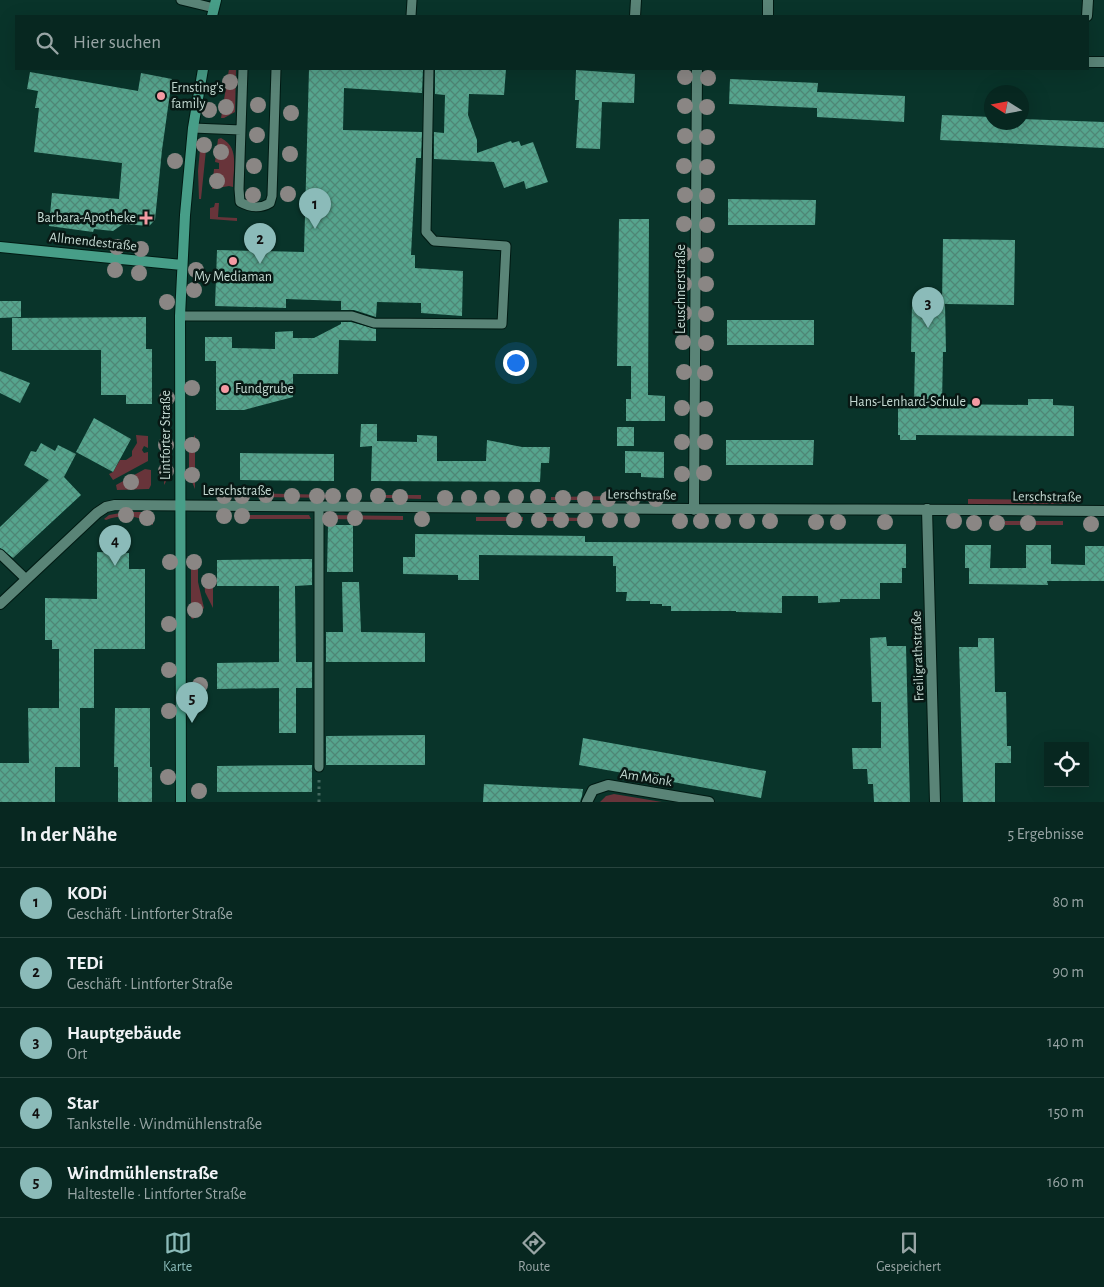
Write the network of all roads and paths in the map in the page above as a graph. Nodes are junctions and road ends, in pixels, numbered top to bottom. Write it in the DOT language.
graph roads {
  1 [pos="181,0"];
  2 [pos="412,0"];
  3 [pos="636,0"];
  4 [pos="768,0"];
  5 [pos="1088,0"];
  6 [pos="214,8"];
  7 [pos="411,15"];
  8 [pos="635,15"];
  9 [pos="768,15"];
  10 [pos="1087,15"];
  11 [pos="1089,62"];
  12 [pos="1104,62"];
  13 [pos="203,70"];
  14 [pos="243,70"];
  15 [pos="276,70"];
  16 [pos="429,70"];
  17 [pos="696,70"];
  18 [pos="193,128"];
  19 [pos="241,130"];
  20 [pos="0,247"];
  21 [pos="182,265"];
  22 [pos="180,316"];
  23 [pos="180,505"];
  24 [pos="319,506"];
  25 [pos="927,509"];
  26 [pos="694,510"];
  27 [pos="1104,511"];
  28 [pos="0,554"];
  29 [pos="26,580"];
  30 [pos="0,604"];
  31 [pos="319,767"];
  32 [pos="181,802"];
  33 [pos="319,802"];
  34 [pos="587,802"];
  35 [pos="709,802"];
  36 [pos="935,802"];
  1 -- 6 [label="lane"];
  2 -- 7 [label="lane"];
  3 -- 8 [label="street"];
  4 -- 9 [label="street"];
  5 -- 10 [label="street"];
  11 -- 12 [label="street"];
  13 -- 18 [label="street, Lintforter Straße"];
  14 -- 19 [label="lane"];
  15 -- 19 [label="lane"];
  16 -- 22 [label="lane"];
  17 -- 26 [label="street, Leuschnerstraße"];
  18 -- 19 [label="lane"];
  18 -- 21 [label="street, Lintforter Straße"];
  20 -- 21 [label="street, Allmendestraße"];
  21 -- 22 [label="street, Lintforter Straße"];
  22 -- 23 [label="street, Lintforter Straße"];
  23 -- 24 [label="street, Lerschstraße"];
  23 -- 29 [label="street, Lerschstraße"];
  23 -- 32 [label="street, Lintforter Straße"];
  24 -- 26 [label="street, Lerschstraße"];
  24 -- 31 [label="lane"];
  25 -- 26 [label="street, Lerschstraße"];
  25 -- 27 [label="street, Lerschstraße"];
  25 -- 36 [label="street, Freiligrathstraße"];
  28 -- 29 [label="lane"];
  29 -- 30 [label="street, Lerschstraße"];
  31 -- 33 [label="path"];
  34 -- 35 [label="street, Am Mönk"];
}
